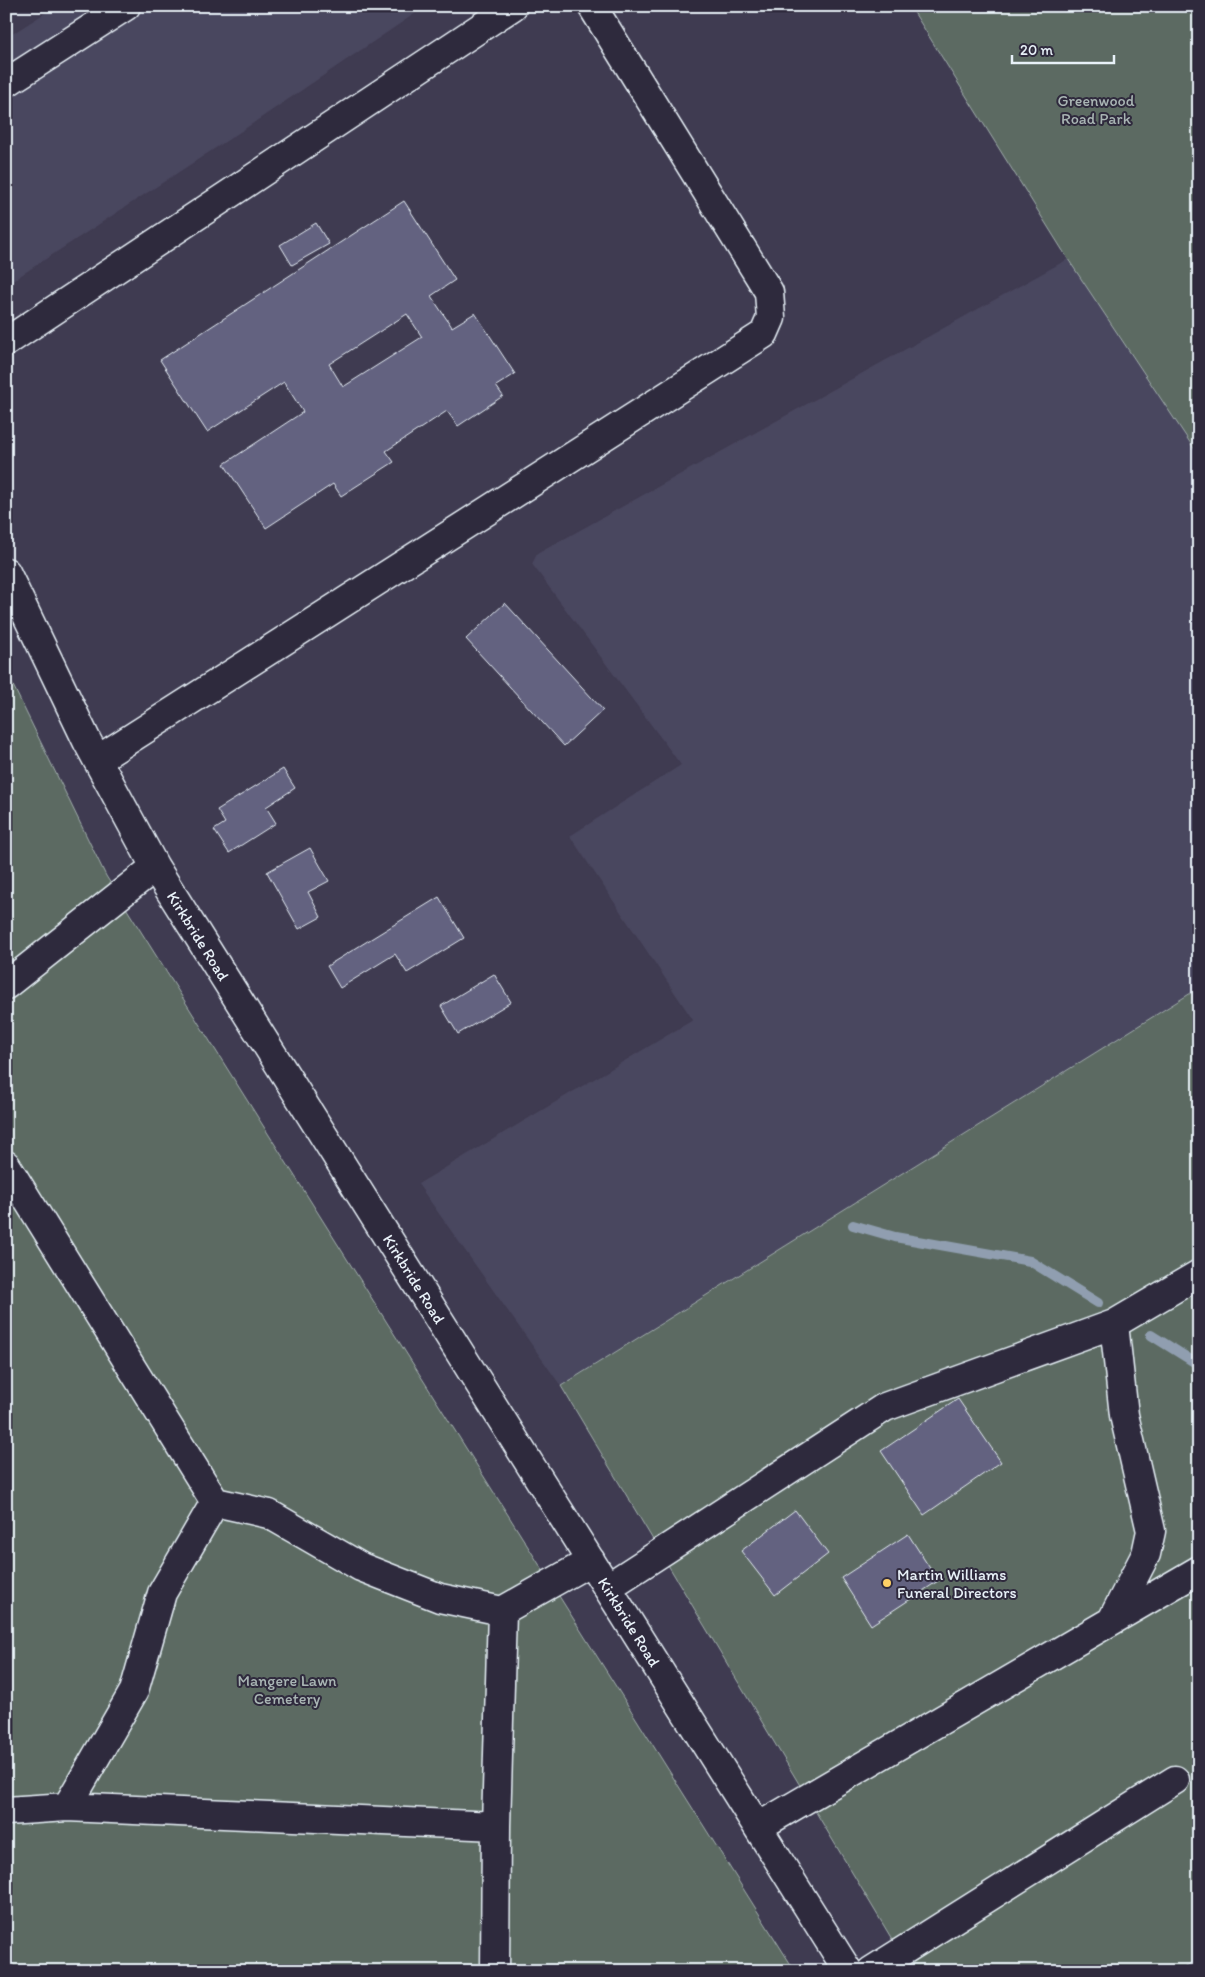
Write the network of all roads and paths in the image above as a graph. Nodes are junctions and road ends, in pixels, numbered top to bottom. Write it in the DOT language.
graph roads {
  1 [pos="126,6"];
  2 [pos="513,6"];
  3 [pos="592,6"];
  4 [pos="6,83"];
  5 [pos="6,342"];
  6 [pos="6,572"];
  7 [pos="97,760"];
  8 [pos="155,867"];
  9 [pos="6,985"];
  10 [pos="6,1165"];
  11 [pos="1199,1274"];
  12 [pos="1114,1324"];
  13 [pos="215,1502"];
  14 [pos="591,1561"];
  15 [pos="1199,1570"];
  16 [pos="608,1587"];
  17 [pos="502,1611"];
  18 [pos="1112,1620"];
  19 [pos="1175,1780"];
  20 [pos="67,1807"];
  21 [pos="6,1811"];
  22 [pos="496,1826"];
  23 [pos="758,1827"];
  24 [pos="495,1971"];
  25 [pos="848,1971"];
  26 [pos="871,1971"];
  1 -- 4 [label="street"];
  2 -- 5 [label="street"];
  3 -- 7 [label="street"];
  6 -- 7 [label="street, Kirkbride Road"];
  7 -- 8 [label="street, Kirkbride Road"];
  8 -- 9 [label="street"];
  8 -- 14 [label="street, Kirkbride Road"];
  10 -- 13 [label="street"];
  11 -- 12 [label="street"];
  12 -- 16 [label="street"];
  12 -- 18 [label="street"];
  13 -- 17 [label="street"];
  13 -- 20 [label="street"];
  14 -- 16 [label="street, Kirkbride Road"];
  14 -- 17 [label="street"];
  15 -- 18 [label="street"];
  16 -- 23 [label="street, Kirkbride Road"];
  17 -- 22 [label="street"];
  18 -- 23 [label="street"];
  19 -- 26 [label="street"];
  20 -- 21 [label="street"];
  20 -- 22 [label="street"];
  22 -- 24 [label="street"];
  23 -- 25 [label="street, Kirkbride Road"];
}
